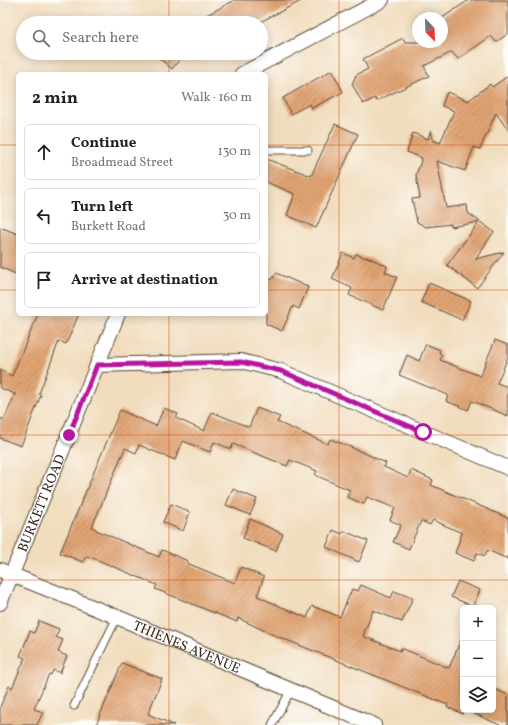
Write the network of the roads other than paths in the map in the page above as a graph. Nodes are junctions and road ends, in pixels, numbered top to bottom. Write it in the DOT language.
graph roads {
  1 [pos="382,0"];
  2 [pos="246,72"];
  3 [pos="268,150"];
  4 [pos="308,150"];
  5 [pos="117,316"];
  6 [pos="97,365"];
  7 [pos="508,468"];
  8 [pos="6,573"];
  9 [pos="0,603"];
  10 [pos="117,616"];
  11 [pos="291,690"];
  12 [pos="74,706"];
  13 [pos="272,725"];
  14 [pos="374,725"];
  1 -- 2 [label="street"];
  3 -- 4 [label="lane"];
  5 -- 6 [label="street, BURKETT ROAD"];
  6 -- 7 [label="street"];
  6 -- 8 [label="street, BURKETT ROAD"];
  8 -- 9 [label="street, BURKETT ROAD"];
  8 -- 10 [label="street, THIENES AVENUE"];
  10 -- 11 [label="street, THIENES AVENUE"];
  10 -- 12 [label="lane"];
  11 -- 13 [label="lane"];
  11 -- 14 [label="street, THIENES AVENUE"];
}
